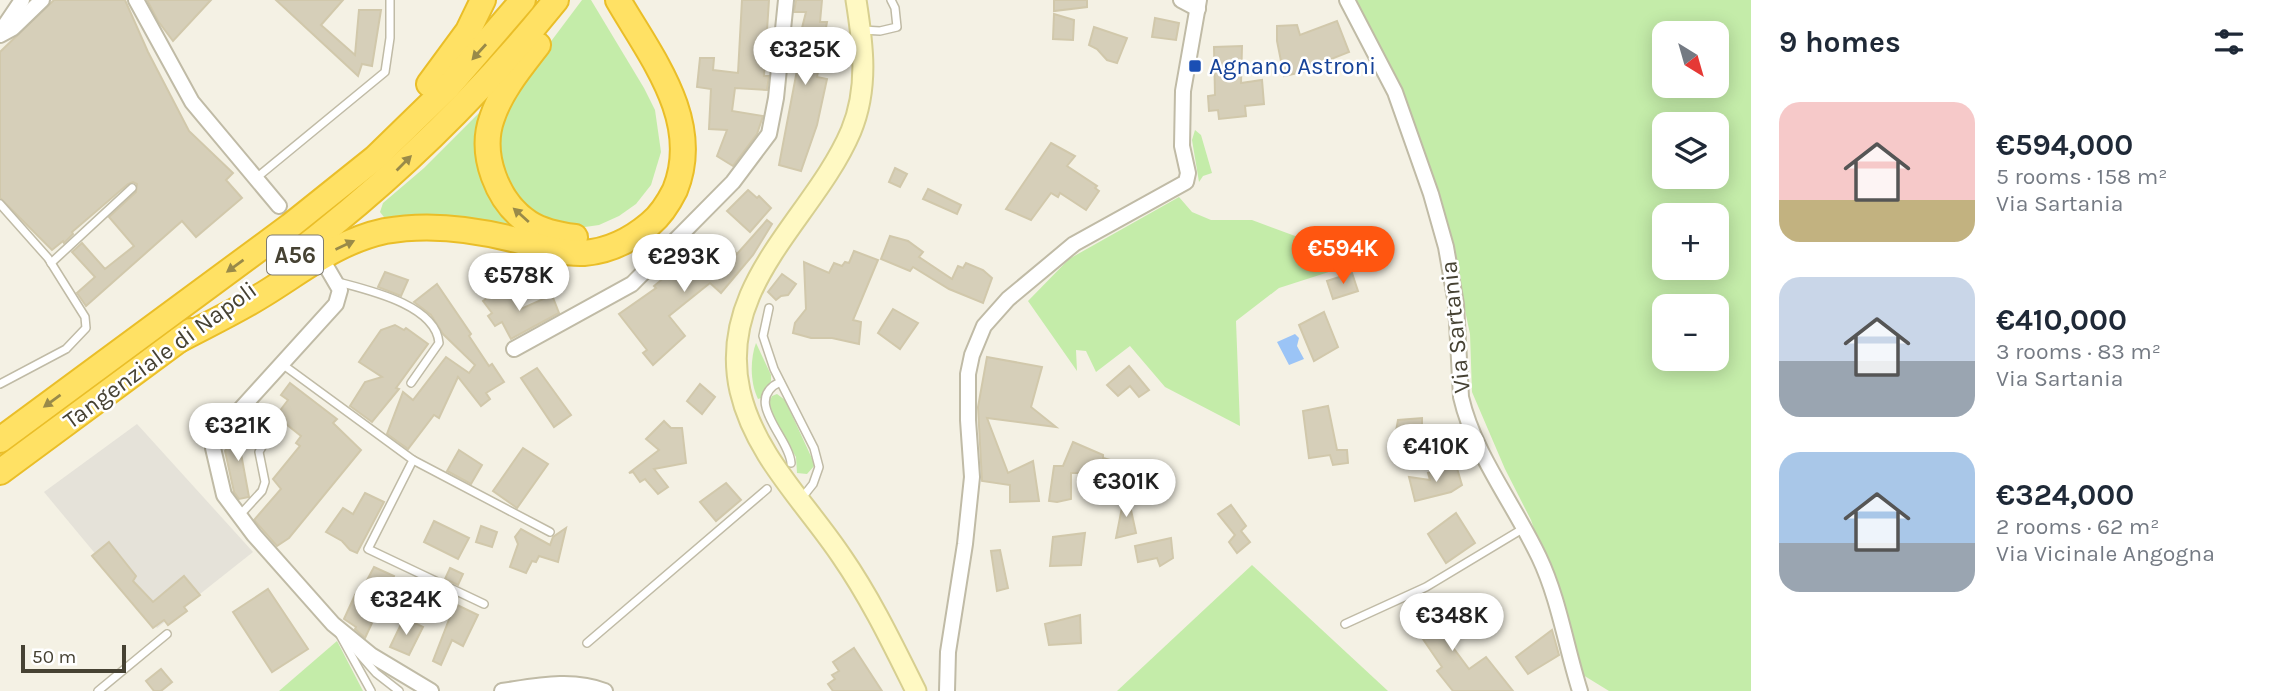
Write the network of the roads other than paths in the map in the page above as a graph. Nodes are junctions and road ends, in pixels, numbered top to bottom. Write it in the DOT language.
graph roads {
  1 [pos="22,0"];
  2 [pos="42,0"];
  3 [pos="136,0"];
  4 [pos="390,0"];
  5 [pos="483,0"];
  6 [pos="523,0"];
  7 [pos="556,0"];
  8 [pos="572,0"];
  9 [pos="786,0"];
  10 [pos="856,0"];
  11 [pos="891,0"];
  12 [pos="1181,0"];
  13 [pos="1347,0"];
  14 [pos="608,2"];
  15 [pos="1198,5"];
  16 [pos="861,30"];
  17 [pos="0,33"];
  18 [pos="255,179"];
  19 [pos="132,188"];
  20 [pos="0,204"];
  21 [pos="284,216"];
  22 [pos="51,263"];
  23 [pos="326,267"];
  24 [pos="335,281"];
  25 [pos="769,308"];
  26 [pos="180,340"];
  27 [pos="514,349"];
  28 [pos="282,364"];
  29 [pos="780,382"];
  30 [pos="411,383"];
  31 [pos="0,384"];
  32 [pos="276,423"];
  33 [pos="0,440"];
  34 [pos="413,460"];
  35 [pos="791,463"];
  36 [pos="0,472"];
  37 [pos="767,489"];
  38 [pos="800,499"];
  39 [pos="239,516"];
  40 [pos="1524,527"];
  41 [pos="551,532"];
  42 [pos="484,604"];
  43 [pos="333,624"];
  44 [pos="1345,624"];
  45 [pos="167,634"];
  46 [pos="587,643"];
  47 [pos="98,691"];
  48 [pos="371,691"];
  49 [pos="399,691"];
  50 [pos="430,691"];
  51 [pos="502,691"];
  52 [pos="605,691"];
  53 [pos="916,691"];
  54 [pos="947,691"];
  55 [pos="1580,691"];
  1 -- 17 [label="street"];
  2 -- 17 [label="street"];
  3 -- 18 [label="street"];
  4 -- 18 [label="lane"];
  5 -- 21 [label="highway"];
  6 -- 21 [label="highway, Tangenziale di Napoli / A56, one-way"];
  26 -- 7 [label="highway, Tangenziale di Napoli / A56, one-way"];
  14 -- 8 [label="highway, one-way"];
  9 -- 27 [label="street"];
  10 -- 16 [label="street"];
  11 -- 16 [label="lane"];
  12 -- 15 [label="street"];
  13 -- 40 [label="street, Via Sartania"];
  26 -- 14 [label="highway, one-way"];
  15 -- 54 [label="street"];
  16 -- 38 [label="street"];
  18 -- 21 [label="street"];
  19 -- 22 [label="lane"];
  20 -- 22 [label="lane"];
  21 -- 33 [label="highway, Tangenziale di Napoli / A56, one-way"];
  22 -- 31 [label="lane"];
  23 -- 24 [label="street"];
  24 -- 28 [label="street"];
  24 -- 30 [label="lane"];
  25 -- 29 [label="lane"];
  26 -- 36 [label="highway, Tangenziale di Napoli / A56"];
  28 -- 34 [label="lane"];
  28 -- 39 [label="street"];
  29 -- 35 [label="lane"];
  29 -- 38 [label="lane"];
  32 -- 39 [label="lane"];
  34 -- 41 [label="lane"];
  34 -- 42 [label="lane"];
  37 -- 46 [label="lane"];
  38 -- 53 [label="street"];
  39 -- 43 [label="street"];
  40 -- 44 [label="lane"];
  40 -- 55 [label="street, Via Sartania"];
  43 -- 48 [label="lane"];
  43 -- 49 [label="lane"];
  43 -- 50 [label="street"];
  45 -- 47 [label="lane"];
  51 -- 52 [label="street"];
}
